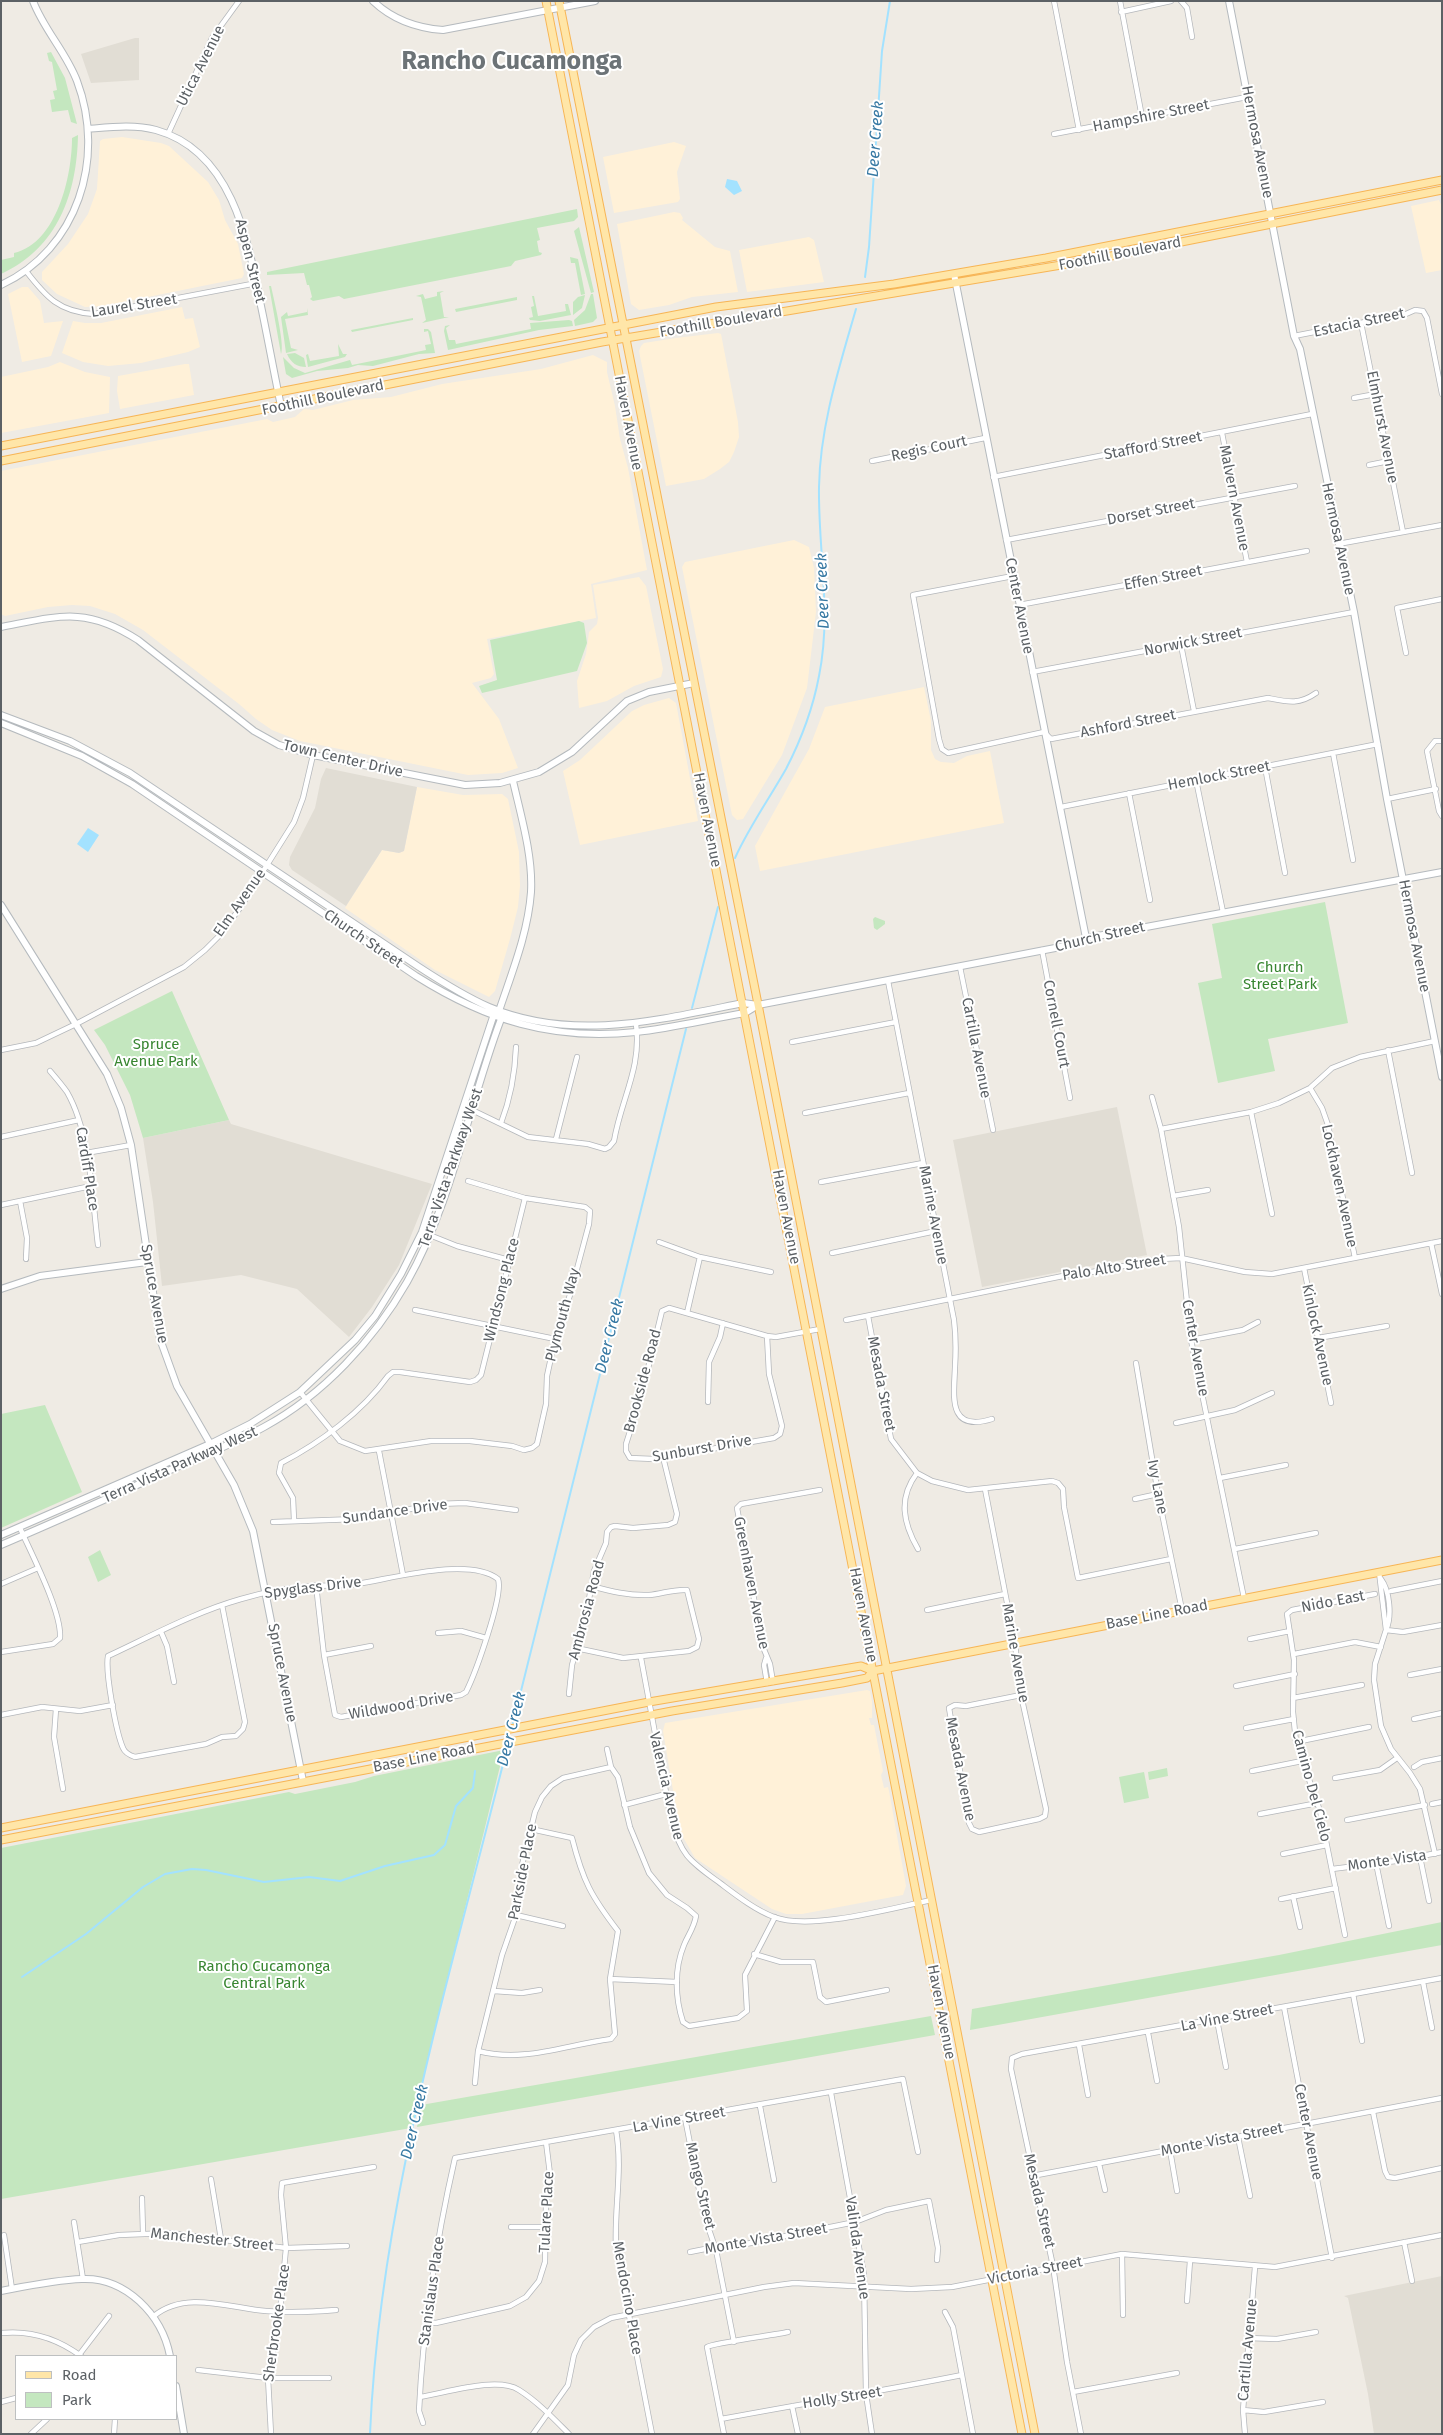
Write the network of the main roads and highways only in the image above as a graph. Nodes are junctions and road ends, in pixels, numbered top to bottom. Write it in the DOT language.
graph roads {
  1 [pos="546,1"];
  2 [pos="559,4"];
  3 [pos="1442,180"];
  4 [pos="1442,190"];
  5 [pos="624,325"];
  6 [pos="610,328"];
  7 [pos="626,338"];
  8 [pos="612,340"];
  9 [pos="1,446"];
  10 [pos="1,461"];
  11 [pos="1442,1560"];
  12 [pos="888,1668"];
  13 [pos="873,1671"];
  14 [pos="1,1828"];
  15 [pos="1,1840"];
  16 [pos="1022,2434"];
  17 [pos="1035,2434"];
  1 -- 6 [label="main road, Haven Avenue"];
  2 -- 5 [label="main road, Haven Avenue"];
  3 -- 5 [label="main road, Foothill Boulevard"];
  4 -- 7 [label="main road, Foothill Boulevard"];
  5 -- 6 [label="main road, Foothill Boulevard"];
  5 -- 7 [label="main road, Haven Avenue"];
  6 -- 8 [label="main road, Haven Avenue"];
  6 -- 9 [label="main road, Foothill Boulevard"];
  7 -- 8 [label="main road, Foothill Boulevard"];
  7 -- 12 [label="main road, Haven Avenue"];
  8 -- 10 [label="main road, Foothill Boulevard"];
  8 -- 13 [label="main road, Haven Avenue"];
  11 -- 12 [label="main road, Base Line Road"];
  12 -- 13 [label="main road, Base Line Road"];
  12 -- 17 [label="main road, Haven Avenue"];
  13 -- 14 [label="main road, Base Line Road"];
  13 -- 15 [label="main road, Base Line Road"];
  13 -- 16 [label="main road, Haven Avenue"];
}
